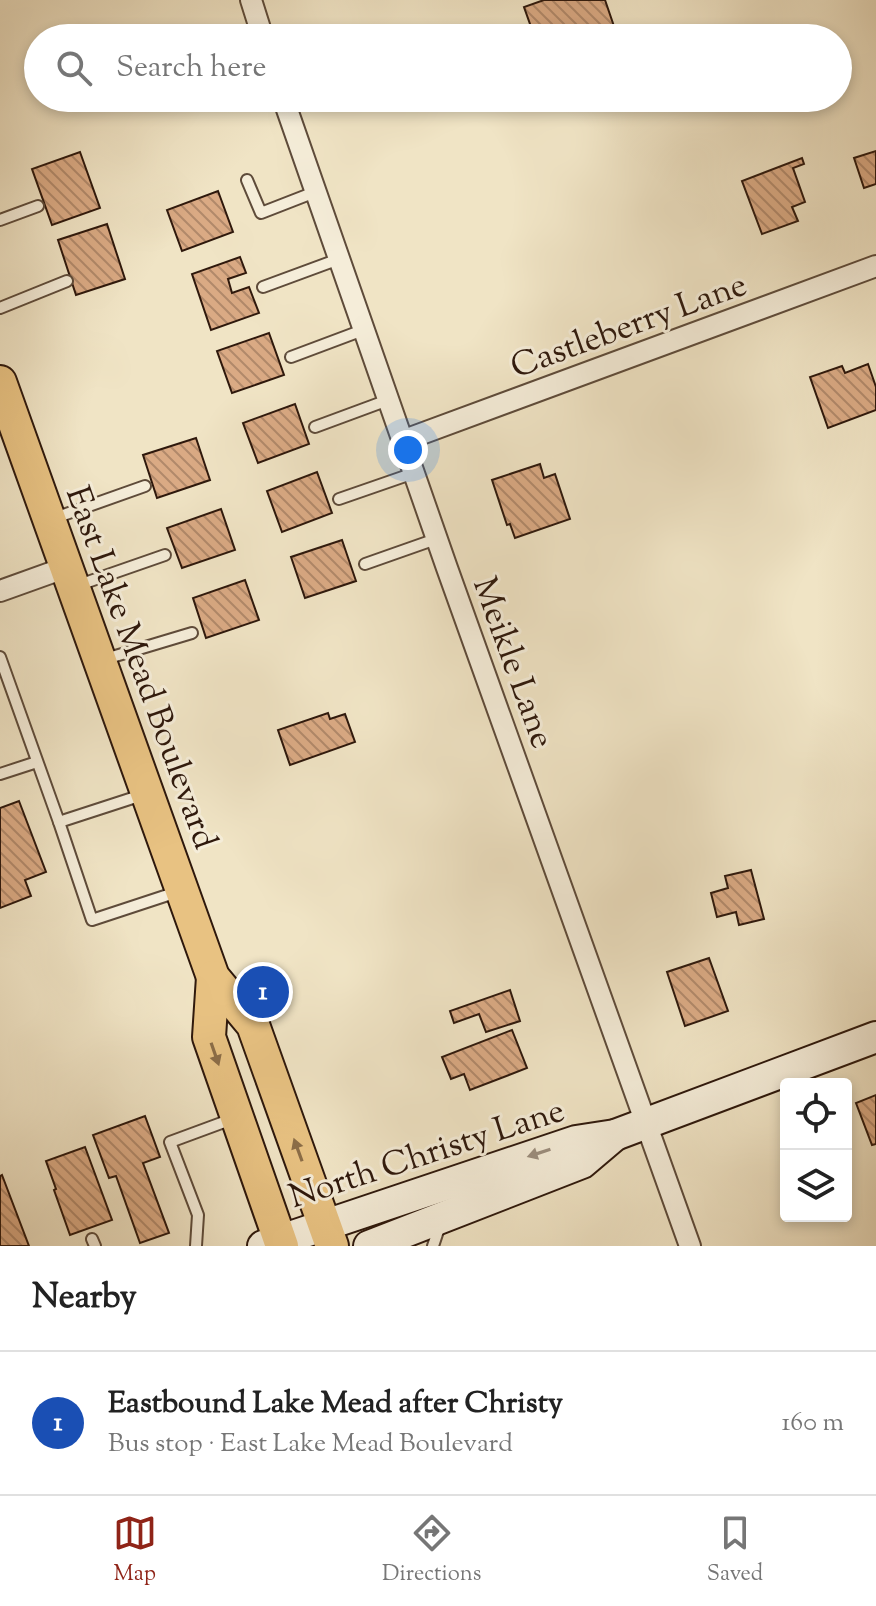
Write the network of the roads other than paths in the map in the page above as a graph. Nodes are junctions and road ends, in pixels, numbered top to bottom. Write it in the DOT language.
graph roads {
  1 [pos="251,0"];
  2 [pos="259,24"];
  3 [pos="288,112"];
  4 [pos="247,180"];
  5 [pos="315,192"];
  6 [pos="38,206"];
  7 [pos="0,220"];
  8 [pos="339,259"];
  9 [pos="876,266"];
  10 [pos="67,281"];
  11 [pos="263,287"];
  12 [pos="0,308"];
  13 [pos="363,330"];
  14 [pos="291,357"];
  15 [pos="0,382"];
  16 [pos="388,400"];
  17 [pos="315,427"];
  18 [pos="402,441"];
  19 [pos="414,473"];
  20 [pos="145,486"];
  21 [pos="339,499"];
  22 [pos="50,520"];
  23 [pos="436,539"];
  24 [pos="165,555"];
  25 [pos="365,564"];
  26 [pos="71,577"];
  27 [pos="0,591"];
  28 [pos="192,633"];
  29 [pos="0,657"];
  30 [pos="100,661"];
  31 [pos="37,762"];
  32 [pos="0,774"];
  33 [pos="147,793"];
  34 [pos="59,822"];
  35 [pos="182,890"];
  36 [pos="213,977"];
  37 [pos="876,1037"];
  38 [pos="237,1117"];
  39 [pos="647,1123"];
  40 [pos="615,1135"];
  41 [pos="444,1217"];
  42 [pos="328,1235"];
  43 [pos="275,1244"];
  44 [pos="196,1246"];
  45 [pos="369,1246"];
  46 [pos="433,1246"];
  47 [pos="690,1246"];
  1 -- 2 [label="street"];
  3 -- 5 [label="street, Meikle Lane"];
  4 -- 5 [label="lane"];
  5 -- 8 [label="street, Meikle Lane"];
  6 -- 7 [label="lane"];
  8 -- 11 [label="lane"];
  8 -- 13 [label="street, Meikle Lane"];
  9 -- 18 [label="street, Castleberry Lane"];
  10 -- 12 [label="lane"];
  13 -- 14 [label="lane"];
  13 -- 16 [label="street, Meikle Lane"];
  15 -- 22 [label="main road, East Lake Mead Boulevard"];
  16 -- 17 [label="lane"];
  16 -- 18 [label="street, Meikle Lane"];
  18 -- 19 [label="street, Meikle Lane"];
  19 -- 21 [label="lane"];
  19 -- 23 [label="street, Meikle Lane"];
  20 -- 22 [label="lane"];
  22 -- 26 [label="main road, East Lake Mead Boulevard"];
  23 -- 25 [label="lane"];
  23 -- 39 [label="street, Meikle Lane"];
  24 -- 26 [label="lane"];
  26 -- 27 [label="street"];
  26 -- 30 [label="main road, East Lake Mead Boulevard"];
  28 -- 30 [label="lane"];
  29 -- 31 [label="lane"];
  30 -- 33 [label="main road, East Lake Mead Boulevard"];
  31 -- 32 [label="lane"];
  31 -- 34 [label="lane"];
  33 -- 34 [label="lane"];
  33 -- 35 [label="main road, East Lake Mead Boulevard"];
  34 -- 35 [label="lane"];
  35 -- 36 [label="main road, East Lake Mead Boulevard"];
  36 -- 38 [label="main road, East Lake Mead Boulevard, one-way"];
  42 -- 36 [label="main road, East Lake Mead Boulevard, one-way"];
  37 -- 39 [label="street, North Christy Lane"];
  38 -- 43 [label="main road, East Lake Mead Boulevard"];
  38 -- 44 [label="lane"];
  39 -- 40 [label="street, North Christy Lane"];
  39 -- 47 [label="street, Meikle Lane"];
  40 -- 41 [label="street, North Christy Lane"];
  40 -- 42 [label="street, North Christy Lane, one-way"];
  41 -- 45 [label="street, North Christy Lane"];
  41 -- 46 [label="lane"];
  42 -- 43 [label="street, North Christy Lane"];
}
